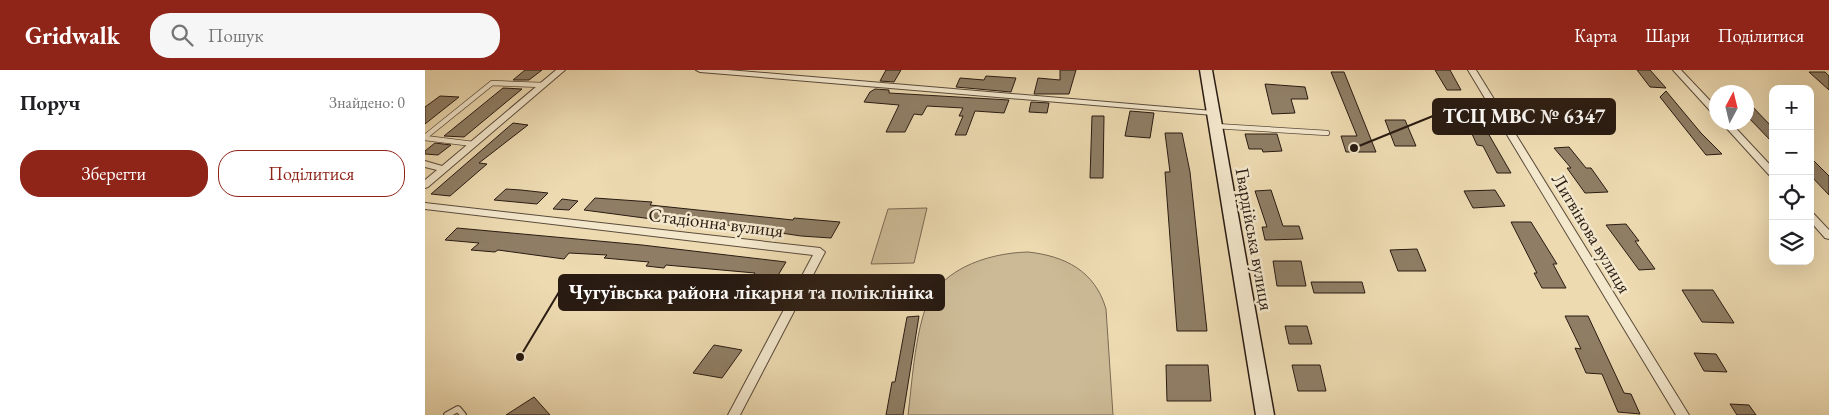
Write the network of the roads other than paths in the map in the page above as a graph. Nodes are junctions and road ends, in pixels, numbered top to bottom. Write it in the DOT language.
graph roads {
  1 [pos="561,70"];
  2 [pos="700,70"];
  3 [pos="1206,70"];
  4 [pos="1472,70"];
  5 [pos="1677,70"];
  6 [pos="725,71"];
  7 [pos="543,85"];
  8 [pos="1709,104"];
  9 [pos="1214,119"];
  10 [pos="1732,130"];
  11 [pos="1327,133"];
  12 [pos="425,137"];
  13 [pos="473,144"];
  14 [pos="425,164"];
  15 [pos="444,168"];
  16 [pos="1769,170"];
  17 [pos="425,185"];
  18 [pos="425,206"];
  19 [pos="1814,219"];
  20 [pos="1829,236"];
  21 [pos="447,415"];
  22 [pos="463,415"];
  23 [pos="734,415"];
  24 [pos="1265,415"];
  25 [pos="1683,415"];
  1 -- 7 [label="street"];
  2 -- 6 [label="street"];
  3 -- 9 [label="street, Гвардійська вулиця"];
  4 -- 25 [label="street, Литвінова вулиця"];
  5 -- 8 [label="street"];
  6 -- 9 [label="street"];
  7 -- 12 [label="lane"];
  7 -- 13 [label="street"];
  9 -- 11 [label="lane"];
  9 -- 24 [label="street, Гвардійська вулиця"];
  10 -- 16 [label="street"];
  12 -- 13 [label="lane"];
  13 -- 15 [label="street"];
  14 -- 15 [label="street"];
  15 -- 17 [label="street"];
  18 -- 23 [label="street, Стадіонна вулиця"];
  19 -- 20 [label="street"];
  21 -- 22 [label="lane"];
}
